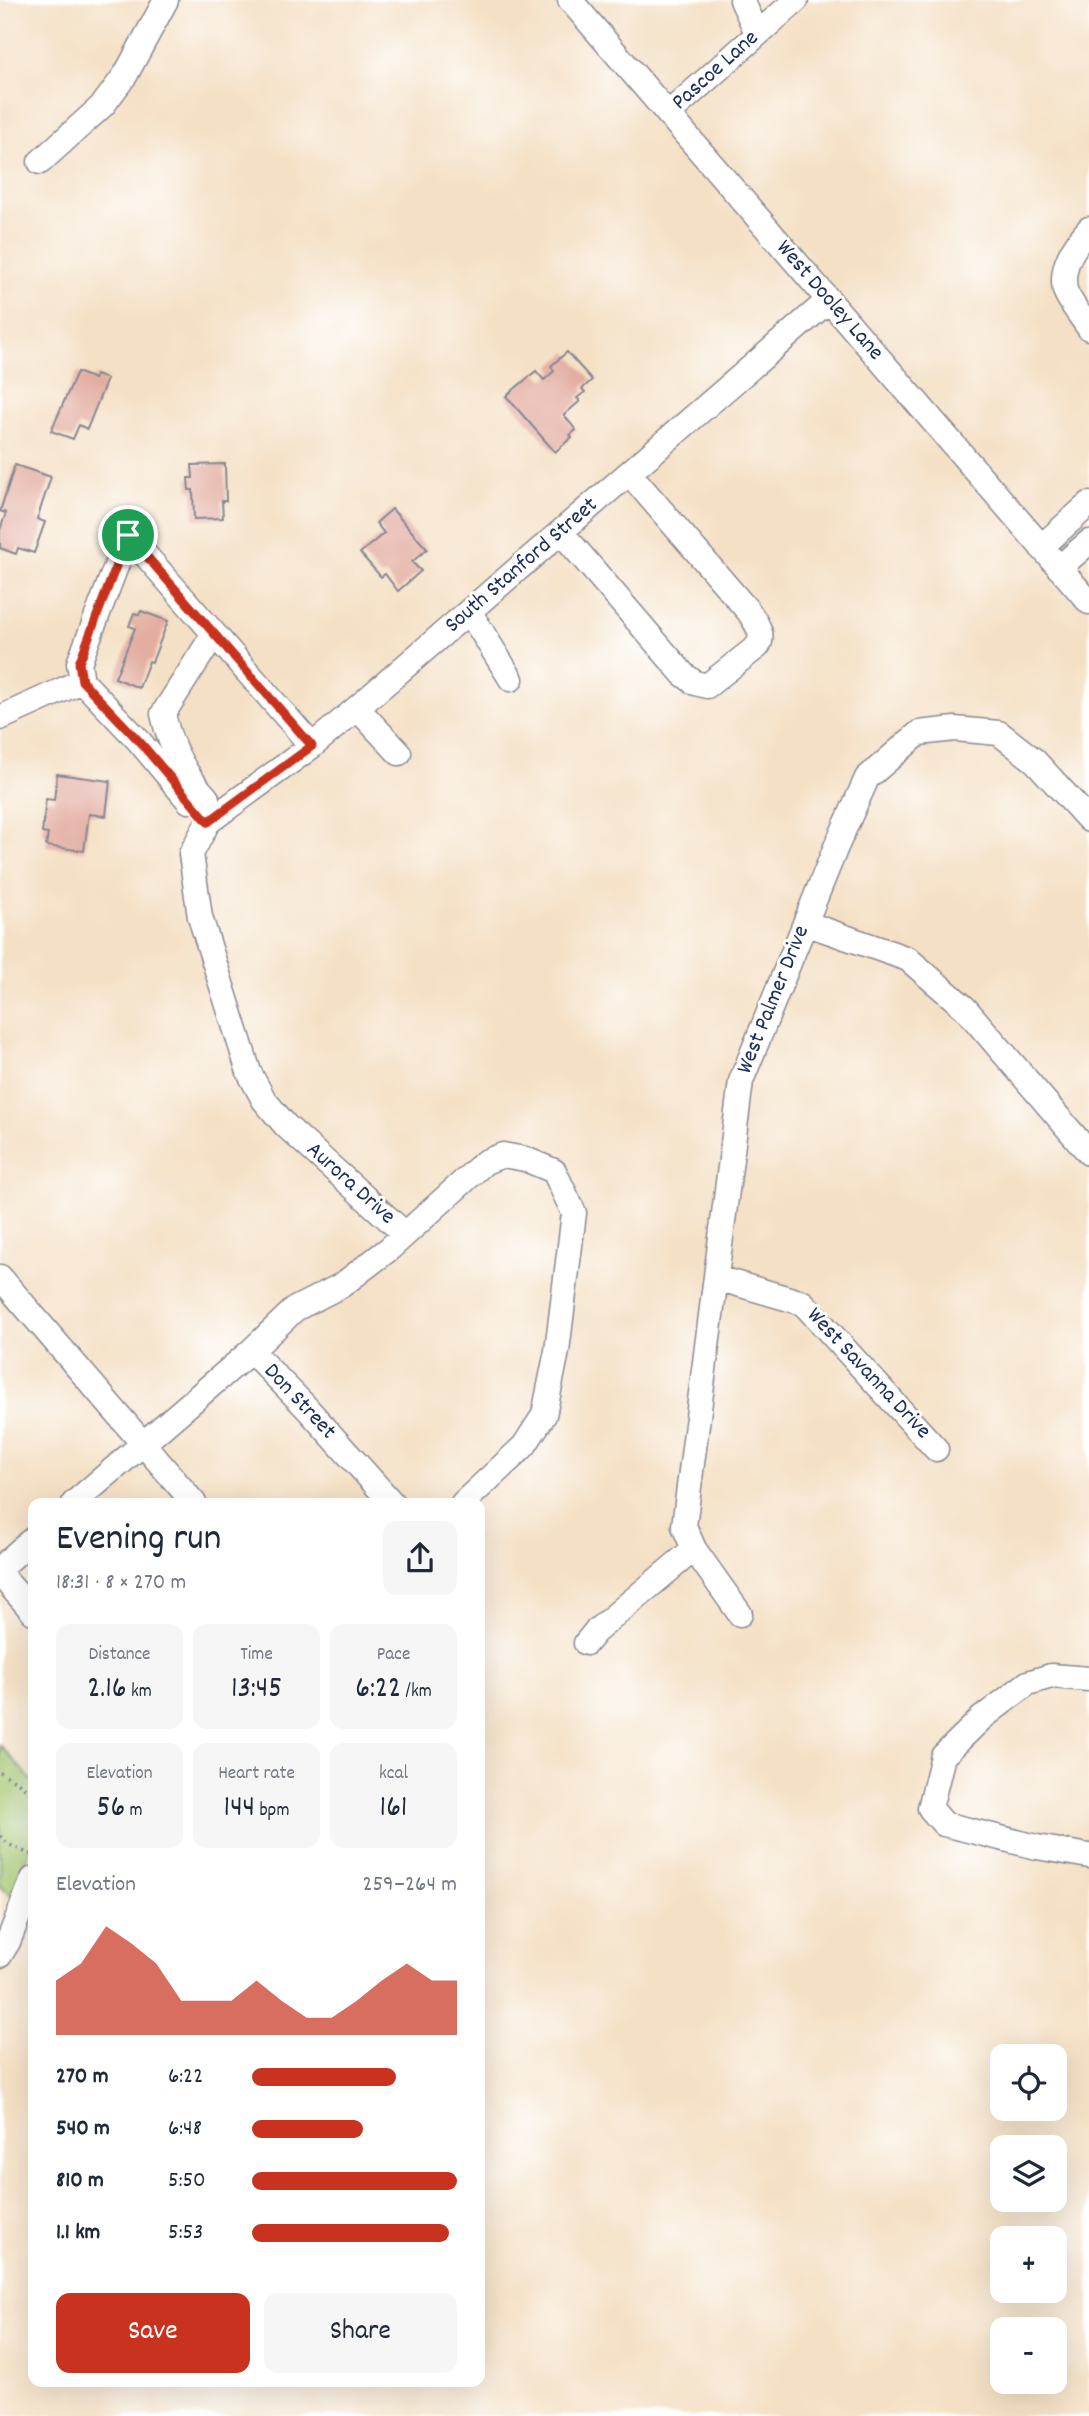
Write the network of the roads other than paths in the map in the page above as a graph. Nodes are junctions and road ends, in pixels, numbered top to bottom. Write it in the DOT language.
graph roads {
  1 [pos="166,0"];
  2 [pos="570,0"];
  3 [pos="742,0"];
  4 [pos="796,0"];
  5 [pos="757,33"];
  6 [pos="668,114"];
  7 [pos="40,162"];
  8 [pos="1089,229"];
  9 [pos="829,300"];
  10 [pos="1089,328"];
  11 [pos="629,473"];
  12 [pos="1089,504"];
  13 [pos="561,532"];
  14 [pos="1089,542"];
  15 [pos="1041,547"];
  16 [pos="1059,568"];
  17 [pos="1089,602"];
  18 [pos="469,611"];
  19 [pos="214,634"];
  20 [pos="510,679"];
  21 [pos="82,681"];
  22 [pos="357,708"];
  23 [pos="0,718"];
  24 [pos="312,746"];
  25 [pos="399,752"];
  26 [pos="1089,820"];
  27 [pos="208,822"];
  28 [pos="805,923"];
  29 [pos="1089,1153"];
  30 [pos="405,1234"];
  31 [pos="0,1277"];
  32 [pos="717,1278"];
  33 [pos="251,1351"];
  34 [pos="142,1444"];
  35 [pos="936,1449"];
  36 [pos="80,1498"];
  37 [pos="190,1498"];
  38 [pos="388,1498"];
  39 [pos="468,1498"];
  40 [pos="28,1543"];
  41 [pos="694,1549"];
  42 [pos="0,1568"];
  43 [pos="0,1574"];
  44 [pos="28,1606"];
  45 [pos="740,1614"];
  46 [pos="586,1643"];
  47 [pos="1089,1679"];
  48 [pos="1089,1856"];
  49 [pos="28,1892"];
  50 [pos="0,1955"];
  1 -- 7 [label="street"];
  2 -- 6 [label="street, West Dooley Lane"];
  3 -- 5 [label="street"];
  4 -- 5 [label="street, Pascoe Lane"];
  5 -- 6 [label="street, Pascoe Lane"];
  6 -- 9 [label="street, West Dooley Lane"];
  8 -- 10 [label="street"];
  9 -- 11 [label="street, South Stanford Street"];
  9 -- 15 [label="street, West Dooley Lane"];
  11 -- 13 [label="street, South Stanford Street"];
  11 -- 13 [label="street"];
  12 -- 15 [label="street"];
  13 -- 18 [label="street, South Stanford Street"];
  14 -- 16 [label="street"];
  15 -- 16 [label="street, West Dooley Lane"];
  16 -- 17 [label="street, West Dooley Lane"];
  18 -- 20 [label="street"];
  18 -- 22 [label="street, South Stanford Street"];
  19 -- 21 [label="street"];
  19 -- 24 [label="street"];
  19 -- 27 [label="street"];
  21 -- 23 [label="street"];
  21 -- 27 [label="street"];
  22 -- 24 [label="street, South Stanford Street"];
  22 -- 25 [label="street"];
  24 -- 27 [label="street, South Stanford Street"];
  26 -- 28 [label="street, West Palmer Drive"];
  27 -- 30 [label="street, Aurora Drive"];
  28 -- 29 [label="street"];
  28 -- 32 [label="street, West Palmer Drive"];
  30 -- 33 [label="street, Don Street"];
  30 -- 39 [label="street, Aurora Drive"];
  31 -- 34 [label="street"];
  32 -- 35 [label="street, West Savanna Drive"];
  32 -- 41 [label="street, West Palmer Drive"];
  33 -- 34 [label="street"];
  33 -- 38 [label="street, Don Street"];
  34 -- 36 [label="street"];
  34 -- 37 [label="street"];
  40 -- 42 [label="street"];
  41 -- 45 [label="street, West Palmer Drive"];
  41 -- 46 [label="street"];
  43 -- 44 [label="street"];
  47 -- 48 [label="street"];
  49 -- 50 [label="street"];
}
